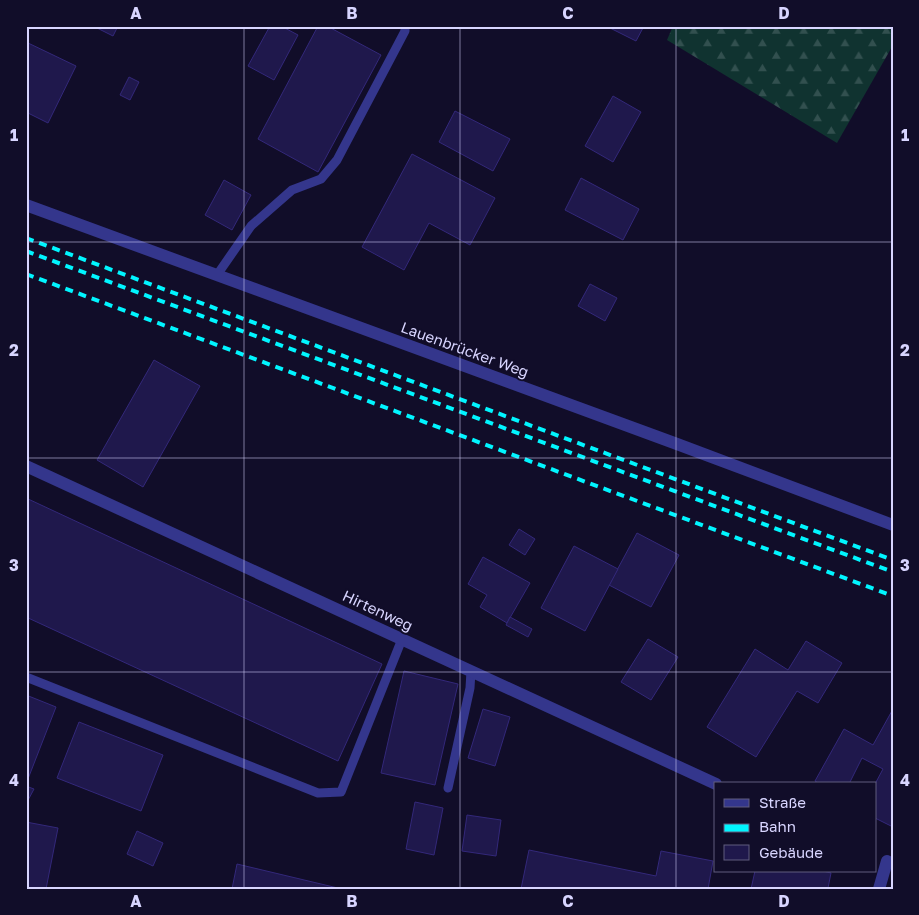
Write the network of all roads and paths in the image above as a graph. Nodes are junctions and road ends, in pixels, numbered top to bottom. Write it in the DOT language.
graph roads {
  1 [pos="405,26"];
  2 [pos="26,205"];
  3 [pos="216,275"];
  4 [pos="26,466"];
  5 [pos="893,525"];
  6 [pos="402,639"];
  7 [pos="471,671"];
  8 [pos="26,677"];
  9 [pos="714,783"];
  10 [pos="448,788"];
  11 [pos="885,860"];
  12 [pos="879,889"];
  1 -- 3 [label="lane"];
  2 -- 3 [label="street, Lauenbrücker Weg"];
  3 -- 5 [label="street, Lauenbrücker Weg"];
  4 -- 6 [label="street, Hirtenweg"];
  6 -- 7 [label="street, Hirtenweg"];
  6 -- 8 [label="lane"];
  7 -- 9 [label="street, Hirtenweg"];
  7 -- 10 [label="lane"];
  11 -- 12 [label="street"];
}
